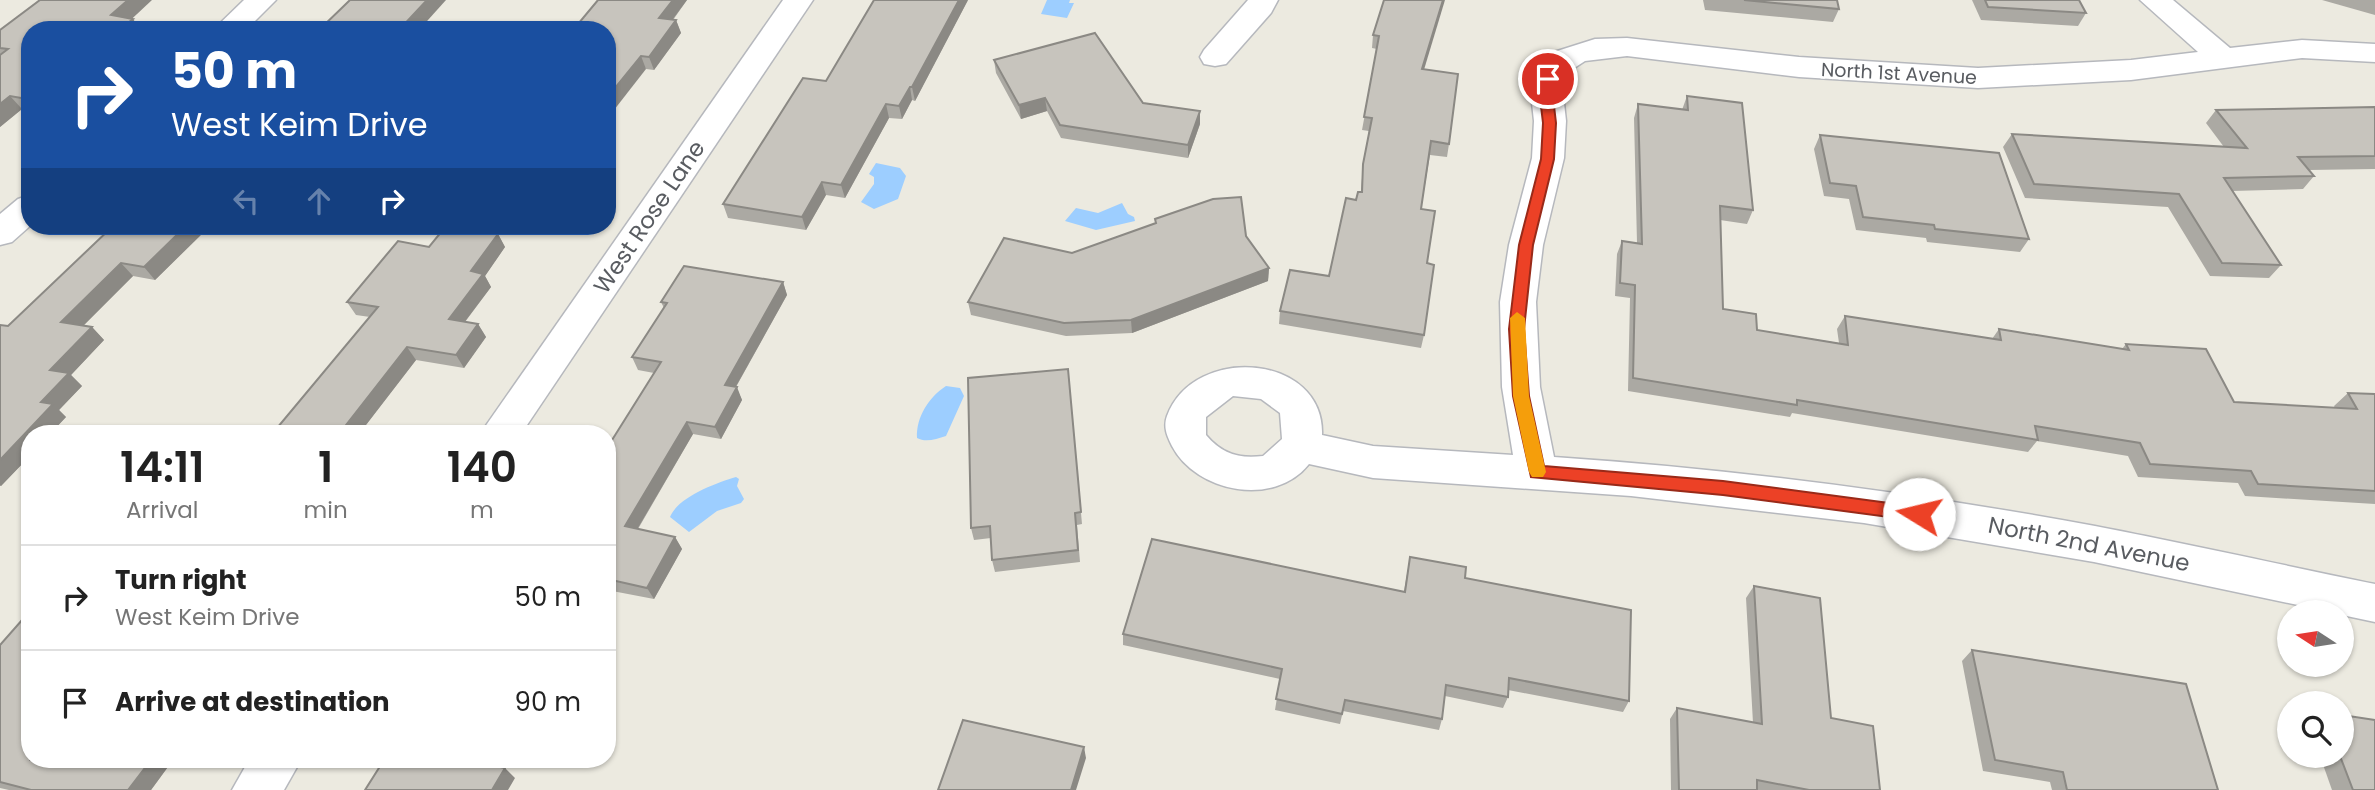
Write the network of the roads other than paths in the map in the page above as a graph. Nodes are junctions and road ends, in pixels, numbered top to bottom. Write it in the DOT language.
graph roads {
  1 [pos="261,0"];
  2 [pos="798,0"];
  3 [pos="1263,0"];
  4 [pos="2155,0"];
  5 [pos="238,21"];
  6 [pos="2375,53"];
  7 [pos="1215,57"];
  8 [pos="2225,60"];
  9 [pos="21,215"];
  10 [pos="0,233"];
  11 [pos="506,425"];
  12 [pos="1299,446"];
  13 [pos="1536,472"];
  14 [pos="2375,603"];
  15 [pos="271,768"];
  16 [pos="256,790"];
  1 -- 5 [label="street"];
  2 -- 11 [label="street, West Rose Lane"];
  3 -- 7 [label="street"];
  4 -- 8 [label="street"];
  6 -- 8 [label="street, North 1st Avenue"];
  8 -- 13 [label="street, North 1st Avenue"];
  9 -- 10 [label="street"];
  12 -- 13 [label="street, North 2nd Avenue"];
  13 -- 14 [label="street, North 2nd Avenue"];
  15 -- 16 [label="street"];
}
